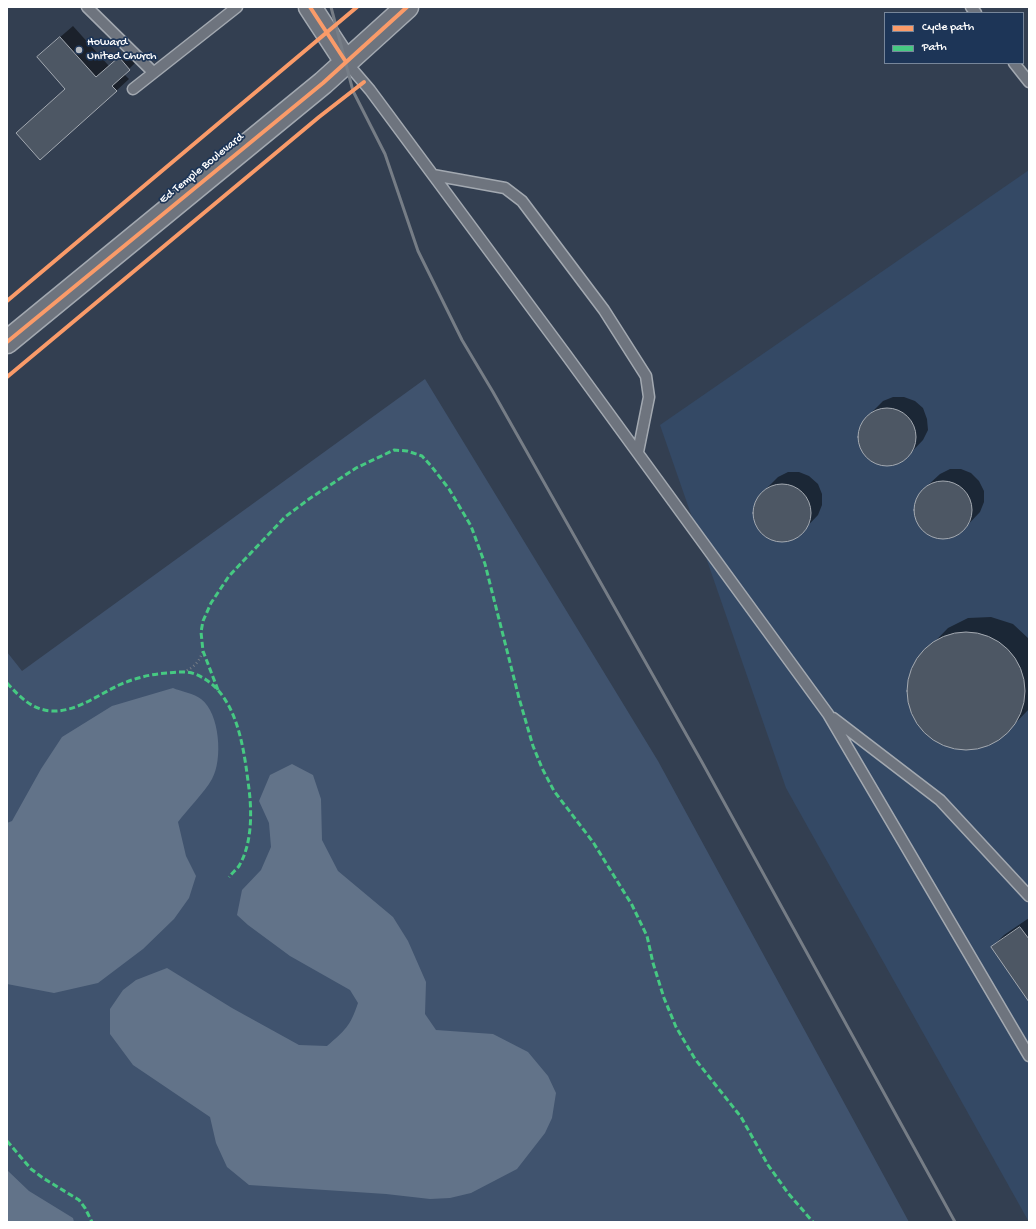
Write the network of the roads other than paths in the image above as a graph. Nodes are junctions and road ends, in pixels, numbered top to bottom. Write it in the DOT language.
graph roads {
  1 [pos="87,7"];
  2 [pos="237,7"];
  3 [pos="310,7"];
  4 [pos="407,7"];
  5 [pos="346,62"];
  6 [pos="1015,64"];
  7 [pos="153,72"];
  8 [pos="1029,82"];
  9 [pos="133,89"];
  10 [pos="433,175"];
  11 [pos="7,342"];
  12 [pos="638,452"];
  13 [pos="828,714"];
  14 [pos="1029,896"];
  15 [pos="1029,1056"];
  1 -- 7 [label="lane"];
  2 -- 7 [label="lane"];
  3 -- 5 [label="main road"];
  4 -- 5 [label="main road, Ed Temple Boulevard"];
  5 -- 10 [label="lane"];
  5 -- 11 [label="main road, Ed Temple Boulevard"];
  6 -- 8 [label="lane"];
  7 -- 9 [label="lane"];
  10 -- 12 [label="lane"];
  10 -- 12 [label="lane"];
  12 -- 13 [label="lane"];
  13 -- 14 [label="lane"];
  13 -- 15 [label="lane"];
}
